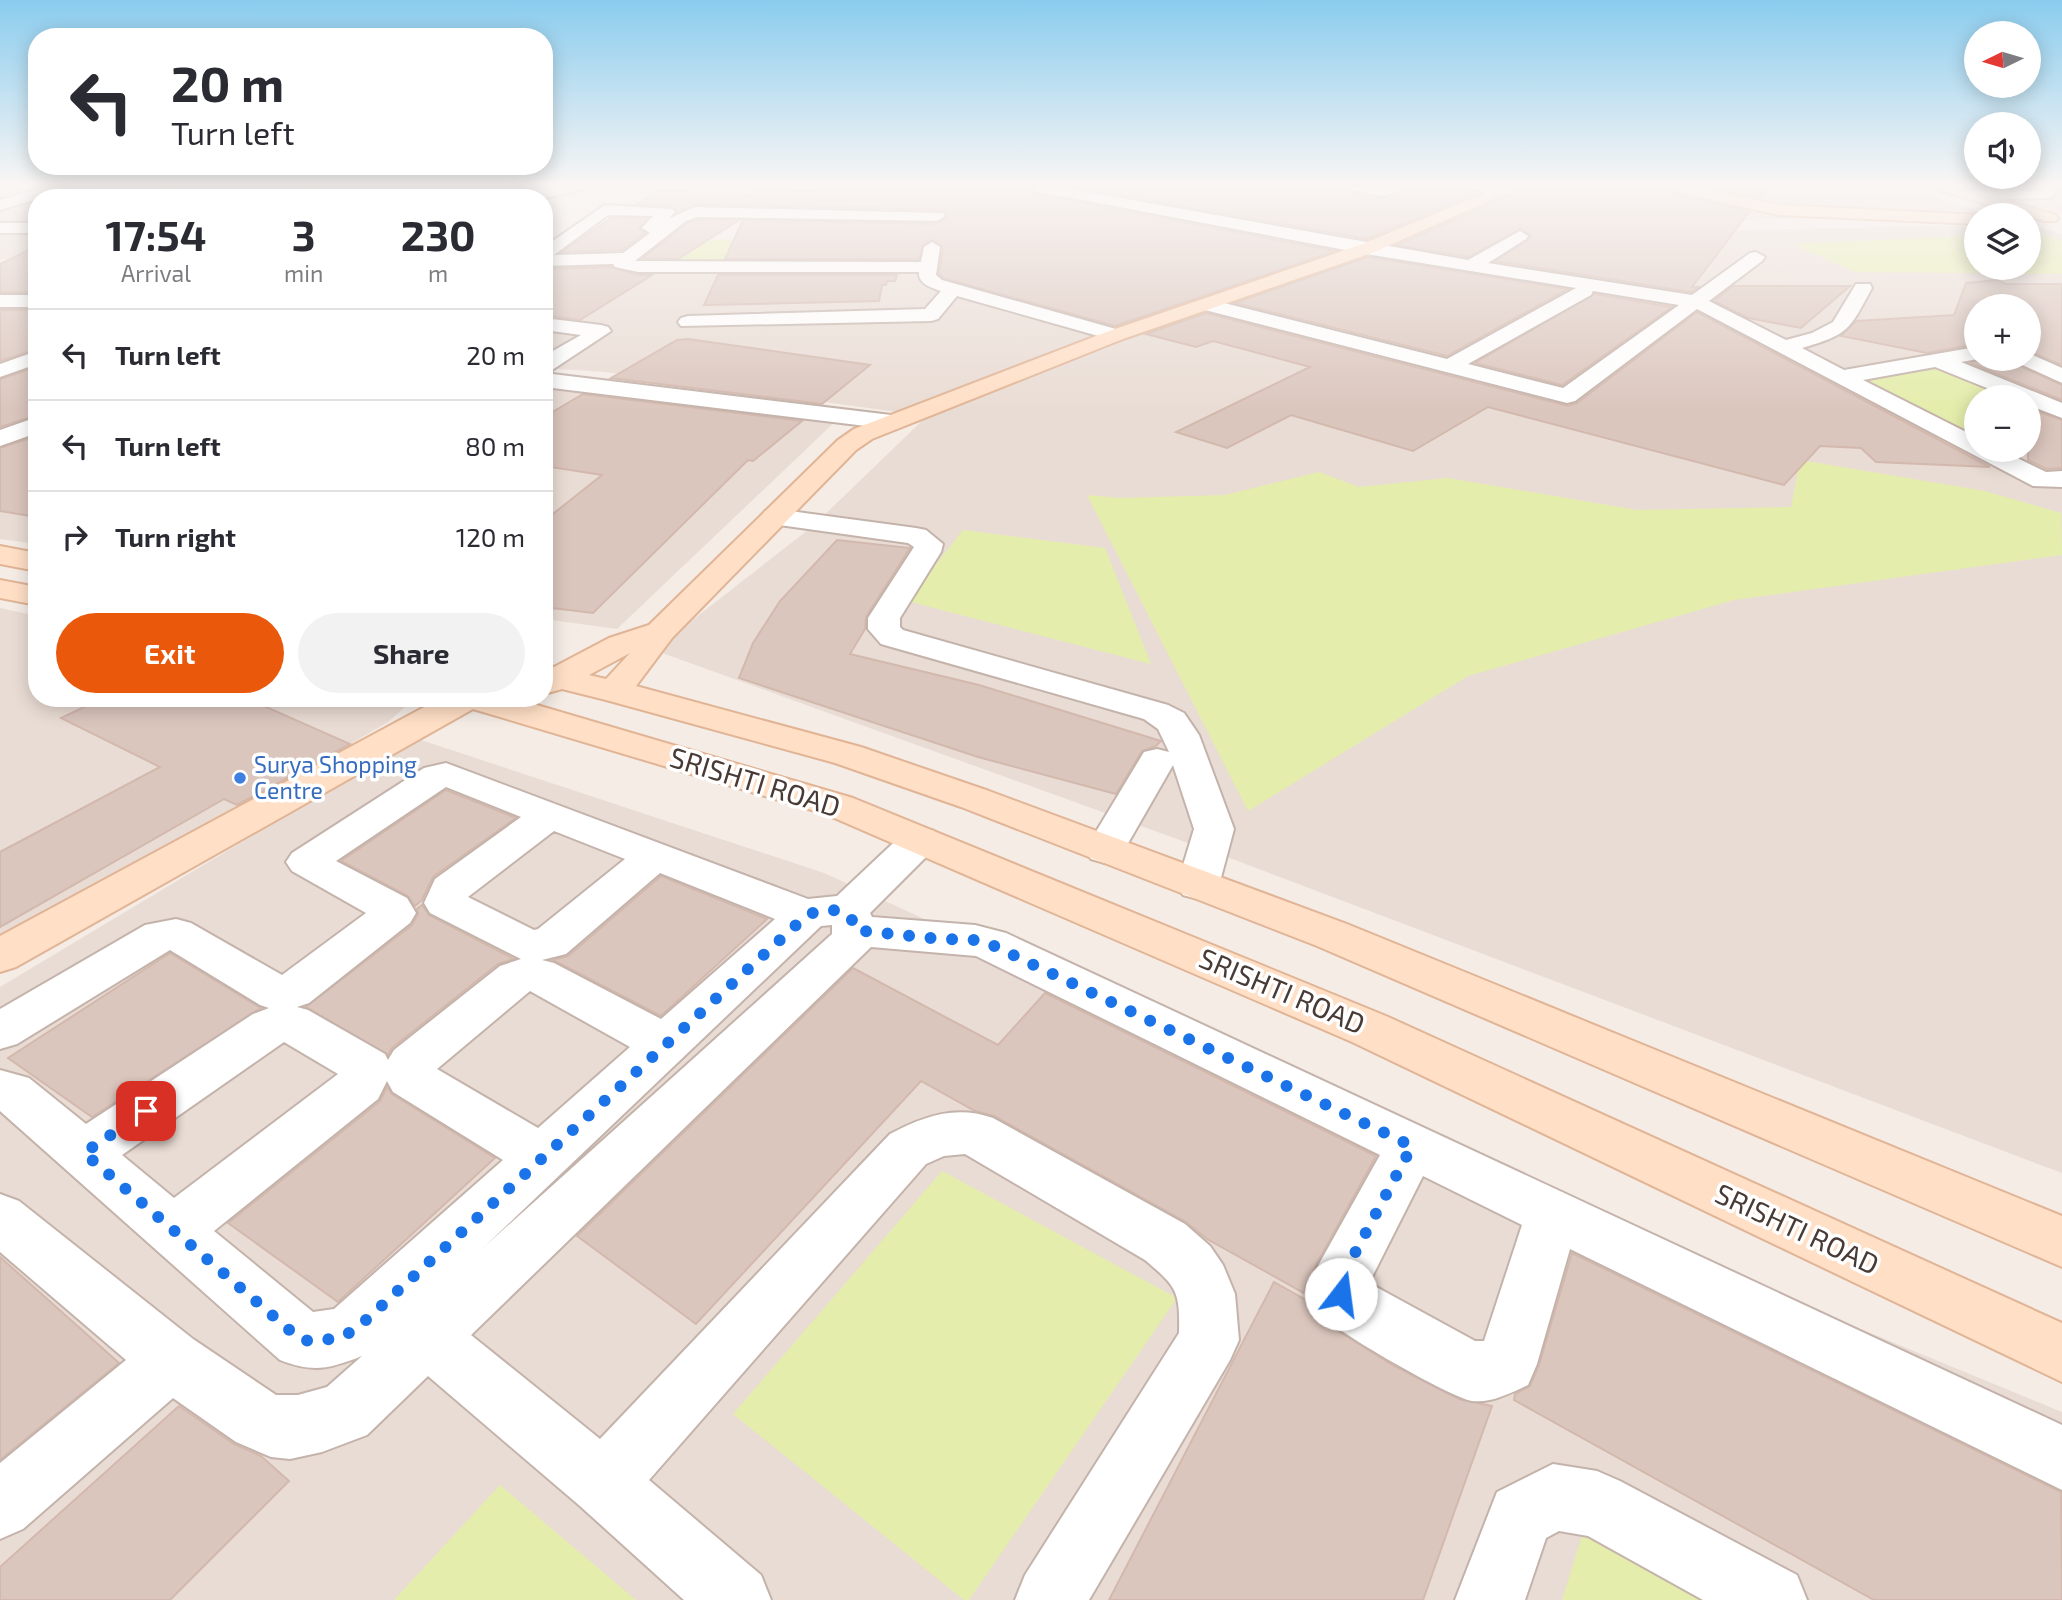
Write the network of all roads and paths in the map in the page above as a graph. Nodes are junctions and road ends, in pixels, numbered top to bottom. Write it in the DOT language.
graph roads {
  1 [pos="622,262"];
  2 [pos="824,262"];
  3 [pos="929,262"];
  4 [pos="1330,262"];
  5 [pos="1444,262"];
  6 [pos="1478,262"];
  7 [pos="1750,262"];
  8 [pos="1471,266"];
  9 [pos="680,267"];
  10 [pos="824,267"];
  11 [pos="928,267"];
  12 [pos="664,288"];
  13 [pos="1863,288"];
  14 [pos="953,289"];
  15 [pos="1584,290"];
  16 [pos="0,301"];
  17 [pos="28,301"];
  18 [pos="1697,302"];
  19 [pos="1208,305"];
  20 [pos="688,322"];
  21 [pos="553,325"];
  22 [pos="1116,335"];
  23 [pos="1784,347"];
  24 [pos="1964,355"];
  25 [pos="1938,359"];
  26 [pos="28,360"];
  27 [pos="553,362"];
  28 [pos="1450,366"];
  29 [pos="2041,366"];
  30 [pos="553,367"];
  31 [pos="0,371"];
  32 [pos="2062,376"];
  33 [pos="1841,377"];
  34 [pos="2062,411"];
  35 [pos="891,422"];
  36 [pos="28,428"];
  37 [pos="1964,437"];
  38 [pos="0,439"];
  39 [pos="2006,462"];
  40 [pos="2062,479"];
  41 [pos="767,525"];
  42 [pos="831,542"];
  43 [pos="0,555"];
  44 [pos="28,560"];
  45 [pos="660,632"];
  46 [pos="553,676"];
  47 [pos="614,691"];
  48 [pos="553,692"];
  49 [pos="553,705"];
  50 [pos="488,707"];
  51 [pos="1157,760"];
  52 [pos="551,815"];
  53 [pos="920,840"];
  54 [pos="1105,850"];
  55 [pos="654,856"];
  56 [pos="1198,885"];
  57 [pos="836,919"];
  58 [pos="0,956"];
  59 [pos="0,1031"];
  60 [pos="666,1044"];
  61 [pos="0,1090"];
  62 [pos="1412,1146"];
  63 [pos="84,1153"];
  64 [pos="543,1157"];
  65 [pos="1553,1214"];
  66 [pos="0,1218"];
  67 [pos="174,1230"];
  68 [pos="2062,1242"];
  69 [pos="426,1336"];
  70 [pos="2062,1353"];
  71 [pos="172,1360"];
  72 [pos="2062,1458"];
  73 [pos="603,1483"];
  74 [pos="0,1506"];
  75 [pos="736,1600"];
  76 [pos="1051,1600"];
  77 [pos="1490,1600"];
  78 [pos="1772,1600"];
  1 -- 9 [label="street"];
  2 -- 10 [label="street"];
  3 -- 11 [label="street"];
  4 -- 19 [label="street"];
  5 -- 8 [label="street"];
  6 -- 8 [label="street"];
  7 -- 18 [label="street"];
  8 -- 18 [label="street"];
  9 -- 10 [label="street"];
  9 -- 12 [label="street"];
  10 -- 11 [label="street"];
  11 -- 14 [label="street"];
  13 -- 23 [label="street"];
  14 -- 20 [label="street"];
  14 -- 22 [label="street"];
  15 -- 28 [label="street"];
  16 -- 17 [label="street"];
  18 -- 23 [label="street"];
  18 -- 28 [label="street"];
  19 -- 22 [label="street"];
  19 -- 28 [label="street"];
  21 -- 27 [label="street"];
  22 -- 35 [label="street"];
  23 -- 33 [label="street"];
  24 -- 25 [label="street"];
  25 -- 33 [label="street"];
  25 -- 34 [label="street"];
  26 -- 31 [label="street"];
  29 -- 32 [label="street"];
  30 -- 35 [label="street"];
  33 -- 37 [label="street"];
  35 -- 41 [label="street"];
  36 -- 38 [label="street"];
  39 -- 40 [label="street"];
  41 -- 42 [label="street"];
  41 -- 45 [label="street"];
  41 -- 56 [label="street"];
  43 -- 44 [label="street"];
  45 -- 46 [label="street"];
  45 -- 47 [label="street"];
  47 -- 48 [label="street, SRISHTI ROAD"];
  47 -- 54 [label="street, SRISHTI ROAD"];
  49 -- 53 [label="street, SRISHTI ROAD"];
  50 -- 58 [label="street"];
  51 -- 54 [label="street"];
  52 -- 55 [label="street"];
  52 -- 55 [label="street"];
  52 -- 59 [label="street"];
  53 -- 57 [label="street"];
  53 -- 70 [label="street, SRISHTI ROAD"];
  54 -- 56 [label="street, SRISHTI ROAD"];
  55 -- 57 [label="street"];
  56 -- 68 [label="street, SRISHTI ROAD"];
  57 -- 60 [label="street"];
  57 -- 62 [label="street"];
  57 -- 69 [label="street"];
  60 -- 64 [label="street"];
  60 -- 64 [label="street"];
  61 -- 63 [label="street"];
  62 -- 65 [label="street"];
  62 -- 65 [label="street"];
  63 -- 67 [label="street"];
  63 -- 67 [label="street"];
  64 -- 67 [label="street"];
  65 -- 72 [label="street"];
  66 -- 71 [label="street"];
  69 -- 71 [label="street"];
  69 -- 73 [label="street"];
  71 -- 74 [label="street"];
  73 -- 75 [label="street"];
  73 -- 76 [label="street"];
  77 -- 78 [label="street"];
}
